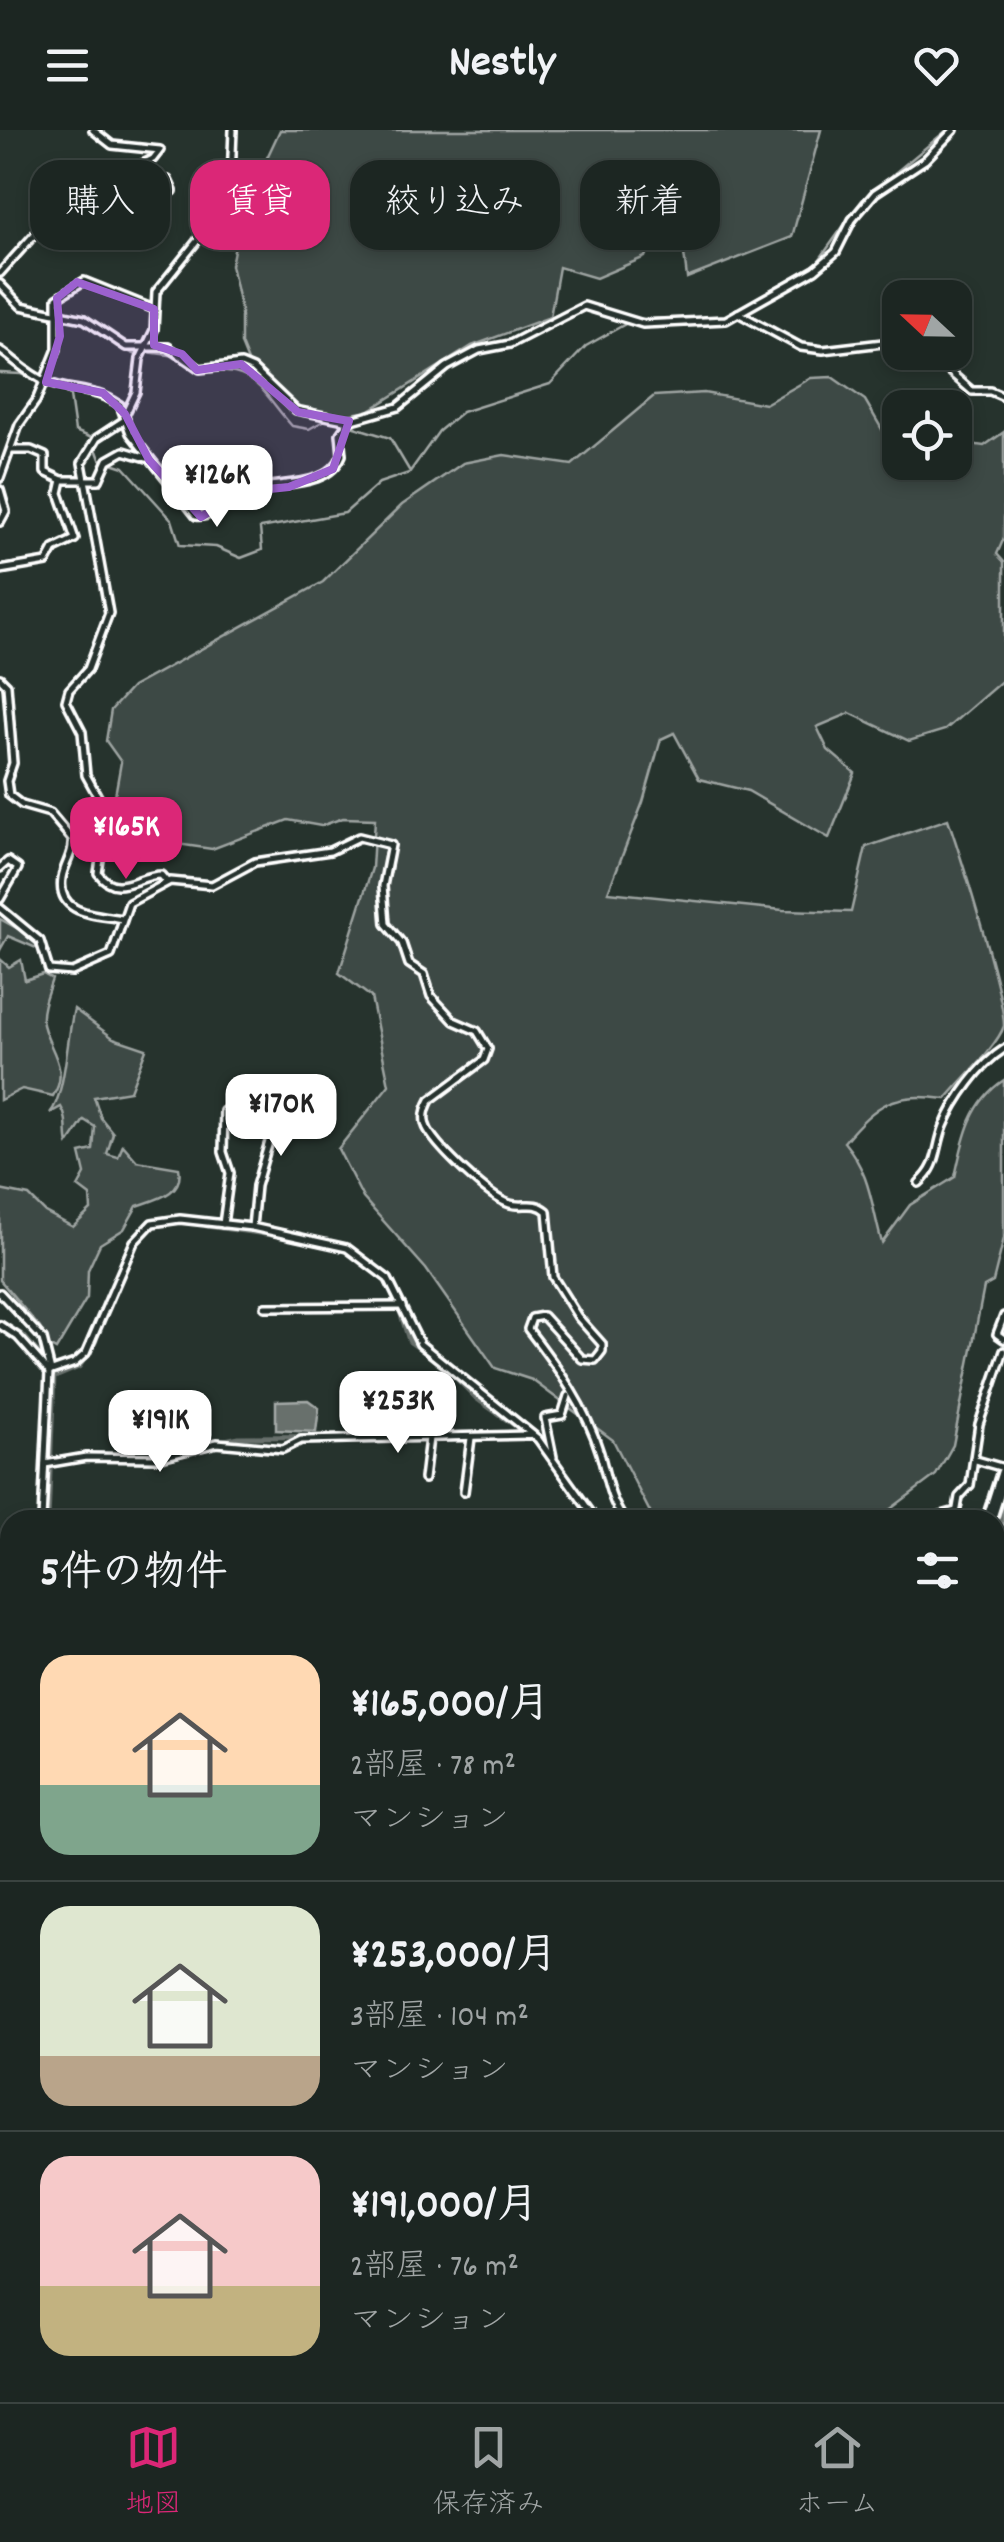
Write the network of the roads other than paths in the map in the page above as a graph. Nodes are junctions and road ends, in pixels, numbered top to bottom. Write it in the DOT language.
graph roads {
  1 [pos="93,130"];
  2 [pos="234,130"];
  3 [pos="954,130"];
  4 [pos="0,273"];
  5 [pos="0,284"];
  6 [pos="154,309"];
  7 [pos="58,313"];
  8 [pos="738,313"];
  9 [pos="882,343"];
  10 [pos="146,347"];
  11 [pos="0,350"];
  12 [pos="948,370"];
  13 [pos="45,383"];
  14 [pos="1004,398"];
  15 [pos="126,417"];
  16 [pos="349,421"];
  17 [pos="12,450"];
  18 [pos="149,460"];
  19 [pos="0,478"];
  20 [pos="62,480"];
  21 [pos="84,482"];
  22 [pos="0,490"];
  23 [pos="0,522"];
  24 [pos="0,570"];
  25 [pos="0,678"];
  26 [pos="0,868"];
  27 [pos="167,882"];
  28 [pos="0,899"];
  29 [pos="0,908"];
  30 [pos="122,920"];
  31 [pos="1004,1049"];
  32 [pos="273,1086"];
  33 [pos="224,1110"];
  34 [pos="919,1183"];
  35 [pos="223,1224"];
  36 [pos="252,1227"];
  37 [pos="0,1293"];
  38 [pos="402,1306"];
  39 [pos="265,1307"];
  40 [pos="1004,1316"];
  41 [pos="0,1325"];
  42 [pos="1004,1339"];
  43 [pos="1004,1351"];
  44 [pos="1003,1363"];
  45 [pos="50,1372"];
  46 [pos="994,1380"];
  47 [pos="1004,1384"];
  48 [pos="568,1396"];
  49 [pos="532,1435"];
  50 [pos="429,1438"];
  51 [pos="471,1438"];
  52 [pos="552,1457"];
  53 [pos="976,1460"];
  54 [pos="47,1464"];
  55 [pos="1004,1470"];
  56 [pos="424,1479"];
  57 [pos="464,1492"];
  58 [pos="43,1510"];
  59 [pos="589,1510"];
  60 [pos="618,1510"];
  61 [pos="956,1510"];
  62 [pos="992,1510"];
  1 -- 4 [label="street"];
  2 -- 6 [label="street"];
  3 -- 8 [label="street"];
  5 -- 7 [label="street"];
  6 -- 7 [label="street"];
  6 -- 10 [label="street"];
  7 -- 10 [label="street"];
  7 -- 13 [label="street"];
  8 -- 9 [label="street"];
  8 -- 16 [label="street"];
  10 -- 15 [label="street"];
  10 -- 16 [label="street"];
  11 -- 13 [label="street"];
  12 -- 14 [label="street"];
  13 -- 15 [label="street"];
  13 -- 17 [label="street"];
  15 -- 18 [label="street"];
  15 -- 21 [label="street"];
  16 -- 18 [label="street"];
  17 -- 19 [label="street"];
  17 -- 20 [label="street"];
  18 -- 21 [label="street"];
  20 -- 21 [label="street"];
  20 -- 24 [label="street"];
  21 -- 27 [label="street"];
  22 -- 23 [label="street"];
  25 -- 30 [label="street"];
  26 -- 28 [label="street"];
  27 -- 30 [label="street"];
  27 -- 60 [label="street"];
  29 -- 30 [label="street"];
  31 -- 34 [label="street"];
  32 -- 36 [label="street"];
  33 -- 35 [label="street"];
  35 -- 36 [label="street"];
  35 -- 45 [label="street"];
  36 -- 38 [label="street"];
  37 -- 45 [label="street"];
  38 -- 39 [label="street"];
  38 -- 49 [label="street"];
  40 -- 42 [label="street"];
  41 -- 45 [label="street"];
  43 -- 44 [label="street"];
  44 -- 46 [label="street"];
  45 -- 54 [label="street"];
  46 -- 47 [label="street"];
  46 -- 53 [label="street"];
  48 -- 52 [label="street"];
  49 -- 51 [label="street"];
  49 -- 52 [label="street"];
  50 -- 51 [label="street"];
  50 -- 54 [label="street"];
  50 -- 56 [label="street"];
  51 -- 57 [label="street"];
  52 -- 59 [label="street"];
  53 -- 55 [label="street"];
  53 -- 61 [label="street"];
  54 -- 58 [label="street"];
  55 -- 62 [label="highway"];
}
